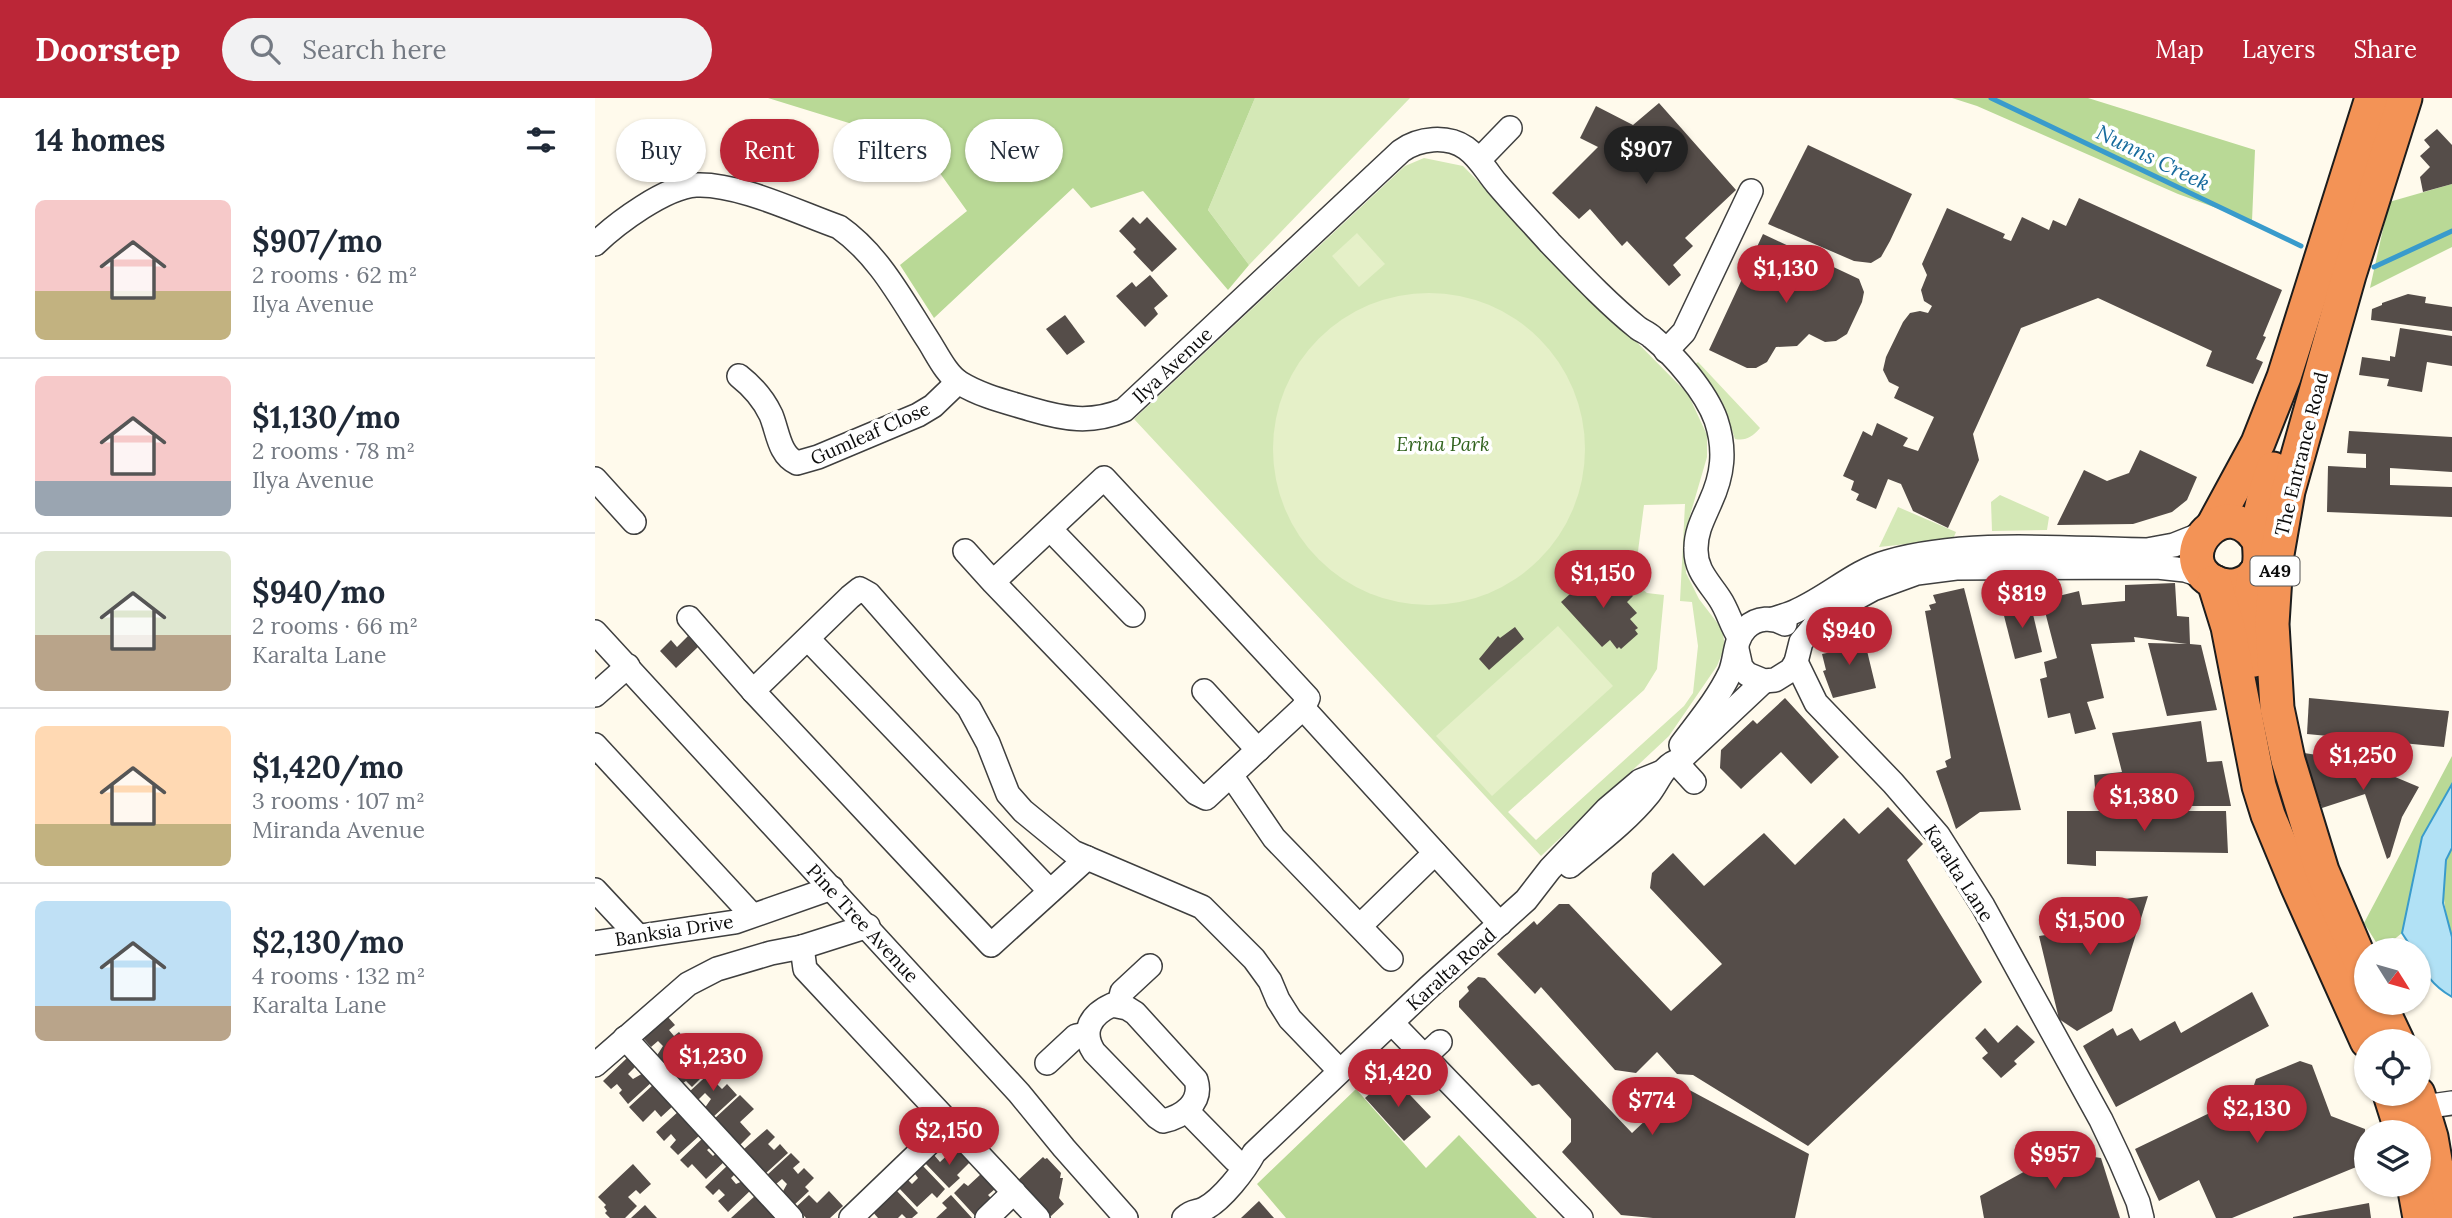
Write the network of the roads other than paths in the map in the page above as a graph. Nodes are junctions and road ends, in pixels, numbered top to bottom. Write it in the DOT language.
graph roads {
  1 [pos="2372,98"];
  2 [pos="2405,98"];
  3 [pos="1510,128"];
  4 [pos="1483,164"];
  5 [pos="1751,191"];
  6 [pos="595,244"];
  7 [pos="2349,275"];
  8 [pos="1658,343"];
  9 [pos="739,376"];
  10 [pos="958,382"];
  11 [pos="595,479"];
  12 [pos="634,522"];
  13 [pos="1050,529"];
  14 [pos="2209,529"];
  15 [pos="965,551"];
  16 [pos="2257,559"];
  17 [pos="2210,580"];
  18 [pos="993,582"];
  19 [pos="1721,601"];
  20 [pos="1133,615"];
  21 [pos="689,618"];
  22 [pos="1768,619"];
  23 [pos="595,632"];
  24 [pos="808,639"];
  25 [pos="1738,643"];
  26 [pos="1798,655"];
  27 [pos="628,666"];
  28 [pos="1769,681"];
  29 [pos="753,691"];
  30 [pos="1205,691"];
  31 [pos="595,695"];
  32 [pos="1817,703"];
  33 [pos="1304,708"];
  34 [pos="595,744"];
  35 [pos="1258,750"];
  36 [pos="1672,765"];
  37 [pos="1231,775"];
  38 [pos="1694,782"];
  39 [pos="1435,853"];
  40 [pos="1087,858"];
  41 [pos="2322,871"];
  42 [pos="832,888"];
  43 [pos="595,890"];
  44 [pos="1050,891"];
  45 [pos="1526,900"];
  46 [pos="752,915"];
  47 [pos="1500,924"];
  48 [pos="867,926"];
  49 [pos="1360,926"];
  50 [pos="638,936"];
  51 [pos="595,943"];
  52 [pos="2354,946"];
  53 [pos="802,947"];
  54 [pos="1391,959"];
  55 [pos="1150,966"];
  56 [pos="1119,1005"];
  57 [pos="1392,1023"];
  58 [pos="2362,1029"];
  59 [pos="1087,1034"];
  60 [pos="625,1038"];
  61 [pos="1047,1063"];
  62 [pos="595,1065"];
  63 [pos="1341,1071"];
  64 [pos="2413,1107"];
  65 [pos="1187,1111"];
  66 [pos="950,1123"];
  67 [pos="1244,1157"];
  68 [pos="1014,1192"];
  69 [pos="2416,1197"];
  70 [pos="1188,1214"];
  71 [pos="791,1218"];
  72 [pos="851,1218"];
  73 [pos="987,1218"];
  74 [pos="1038,1218"];
  75 [pos="1126,1218"];
  76 [pos="1581,1218"];
  77 [pos="2142,1218"];
  78 [pos="2420,1218"];
  79 [pos="2445,1218"];
  1 -- 14 [label="highway, The Entrance Road"];
  2 -- 7 [label="highway, The Entrance Road / A49"];
  3 -- 4 [label="street"];
  4 -- 8 [label="street, Ilya Avenue"];
  4 -- 10 [label="street, Ilya Avenue"];
  5 -- 8 [label="street"];
  6 -- 10 [label="street, Ilya Avenue"];
  7 -- 16 [label="highway, A49"];
  7 -- 41 [label="highway, The Entrance Road / A49"];
  8 -- 19 [label="street, Ilya Avenue"];
  9 -- 10 [label="street, Gumleaf Close"];
  11 -- 12 [label="street"];
  13 -- 18 [label="street"];
  13 -- 20 [label="street"];
  13 -- 33 [label="street"];
  14 -- 16 [label="highway, A49"];
  14 -- 17 [label="highway"];
  14 -- 22 [label="street"];
  15 -- 18 [label="street"];
  16 -- 17 [label="highway, A49"];
  16 -- 41 [label="highway, A49"];
  17 -- 26 [label="street, Karalta Road"];
  17 -- 58 [label="highway"];
  18 -- 37 [label="street"];
  19 -- 22 [label="street"];
  19 -- 25 [label="street, Ilya Avenue"];
  21 -- 29 [label="street"];
  22 -- 25 [label="street"];
  22 -- 26 [label="street"];
  23 -- 27 [label="street, Pine Tree Avenue"];
  24 -- 29 [label="street"];
  24 -- 40 [label="street"];
  24 -- 44 [label="street"];
  25 -- 28 [label="street"];
  25 -- 36 [label="street, Karalta Road"];
  26 -- 28 [label="street, Karalta Road"];
  26 -- 32 [label="street, Karalta Lane"];
  27 -- 31 [label="street"];
  27 -- 42 [label="street, Pine Tree Avenue"];
  28 -- 32 [label="street, Karalta Lane"];
  28 -- 36 [label="street, Karalta Road"];
  29 -- 44 [label="street"];
  30 -- 35 [label="street"];
  32 -- 77 [label="street, Karalta Lane"];
  33 -- 35 [label="street"];
  33 -- 39 [label="street"];
  34 -- 46 [label="street"];
  35 -- 37 [label="street"];
  36 -- 38 [label="street"];
  36 -- 45 [label="street, Karalta Road"];
  36 -- 45 [label="street, Karalta Road"];
  37 -- 49 [label="street"];
  39 -- 47 [label="street"];
  39 -- 49 [label="street"];
  40 -- 44 [label="street"];
  40 -- 63 [label="street"];
  41 -- 52 [label="highway, The Entrance Road / A49"];
  42 -- 46 [label="street, Banksia Drive"];
  42 -- 48 [label="street, Pine Tree Avenue"];
  43 -- 50 [label="street"];
  45 -- 47 [label="street, Karalta Road"];
  46 -- 50 [label="street, Banksia Drive"];
  47 -- 57 [label="street, Karalta Road"];
  48 -- 53 [label="street"];
  48 -- 75 [label="street, Pine Tree Avenue"];
  49 -- 54 [label="street"];
  50 -- 51 [label="street, Banksia Drive"];
  53 -- 60 [label="street"];
  53 -- 66 [label="street"];
  55 -- 56 [label="street"];
  56 -- 59 [label="street"];
  56 -- 65 [label="street"];
  57 -- 63 [label="street, Karalta Road"];
  57 -- 76 [label="street"];
  59 -- 61 [label="street"];
  59 -- 65 [label="street"];
  60 -- 62 [label="street"];
  60 -- 71 [label="street"];
  63 -- 67 [label="street, Karalta Road"];
  64 -- 79 [label="highway"];
  65 -- 67 [label="street"];
  66 -- 68 [label="street"];
  66 -- 72 [label="street"];
  67 -- 70 [label="street, Karalta Road"];
  68 -- 73 [label="street"];
  68 -- 74 [label="street"];
  69 -- 78 [label="highway"];
}
